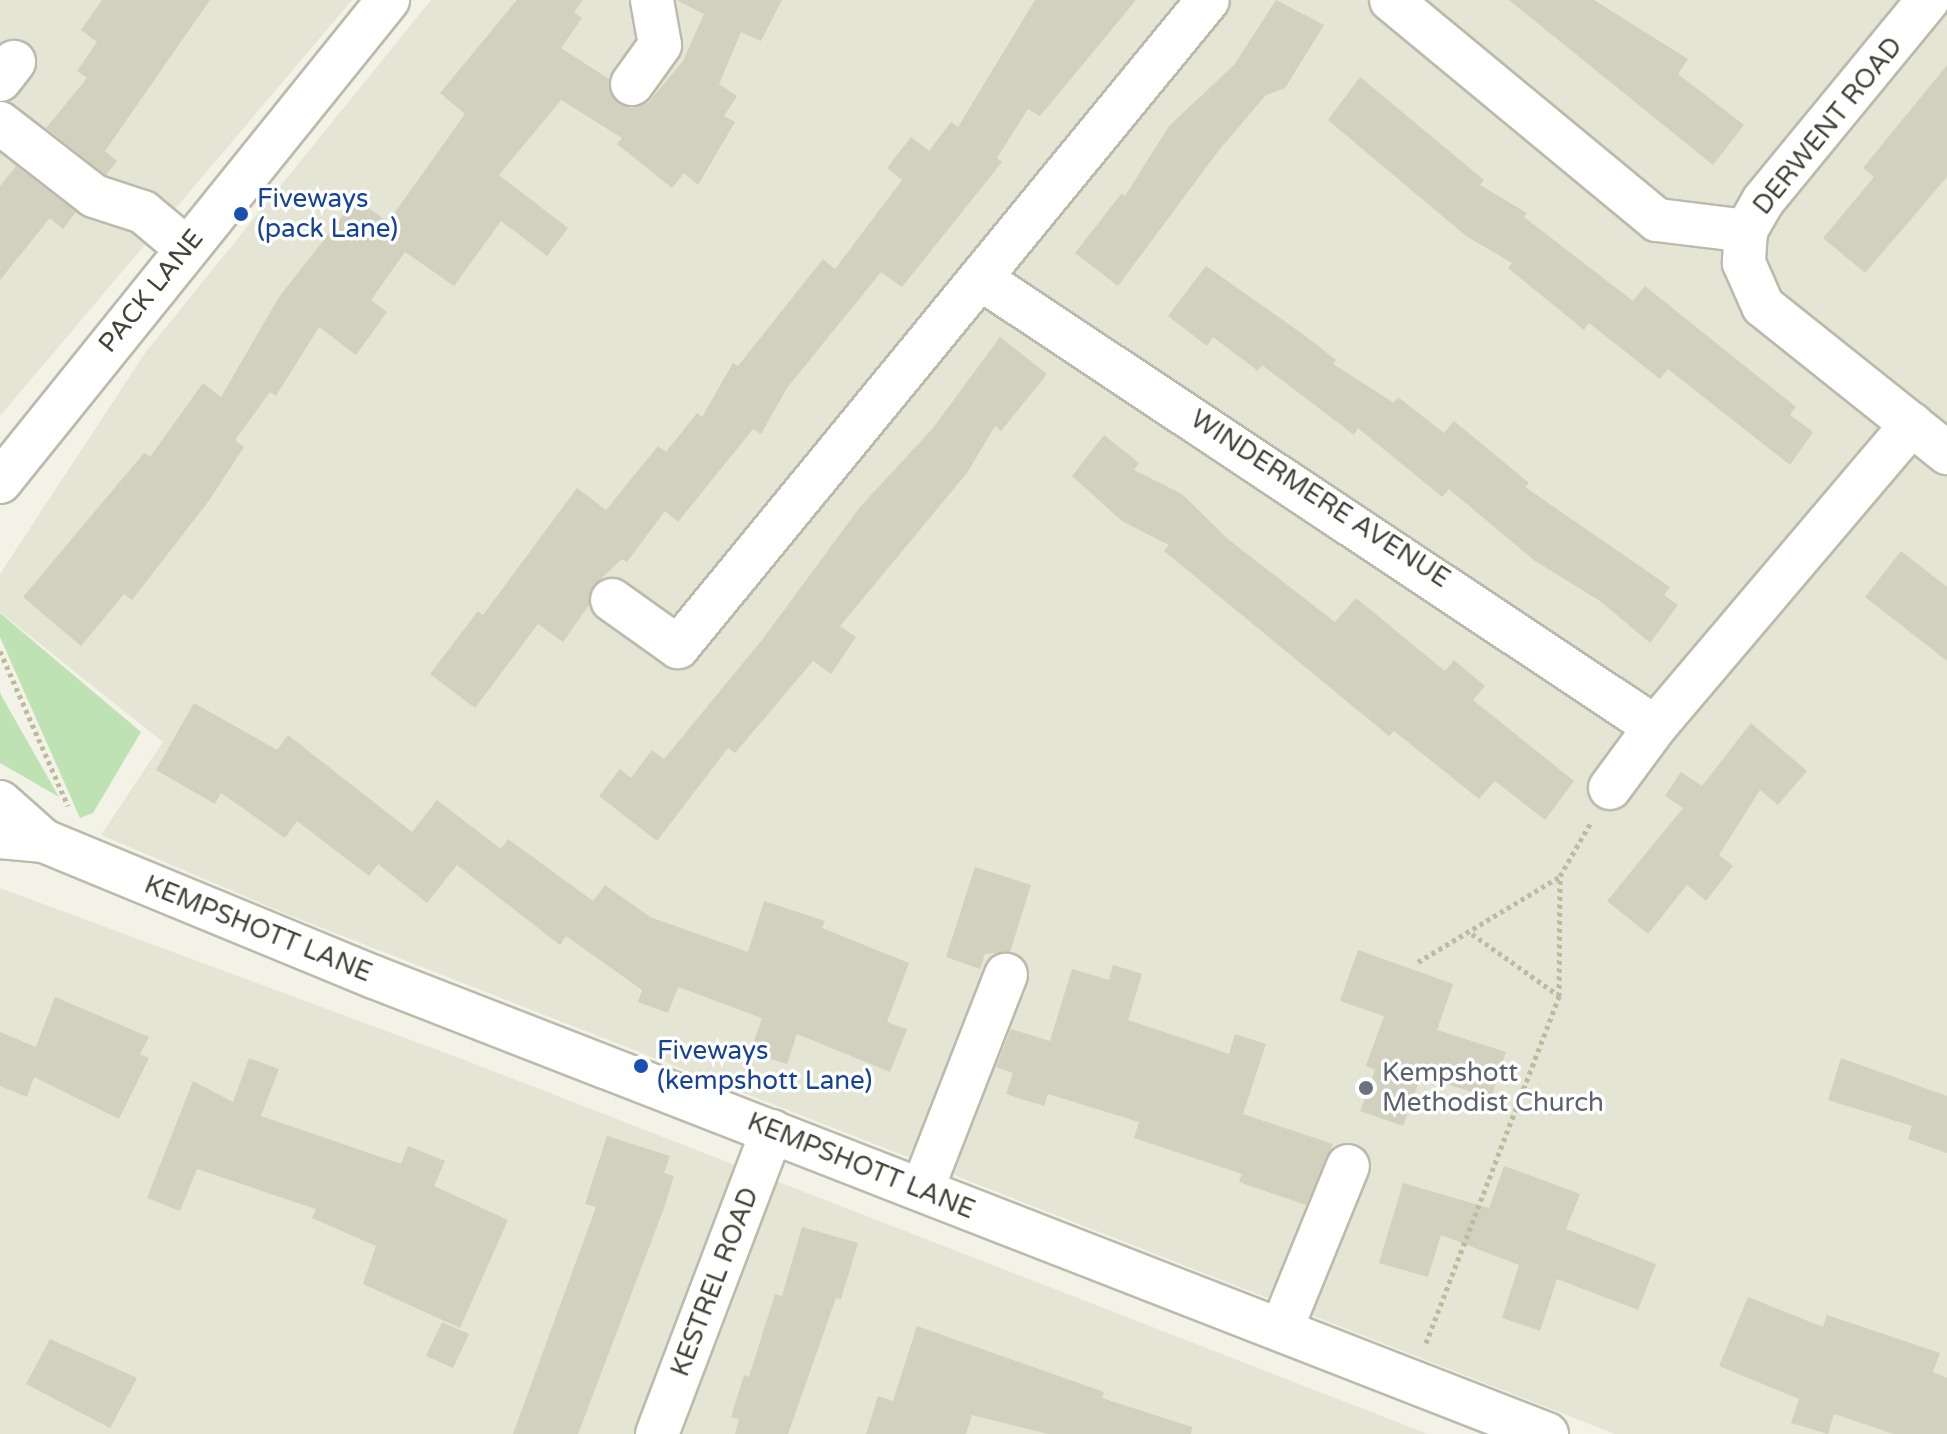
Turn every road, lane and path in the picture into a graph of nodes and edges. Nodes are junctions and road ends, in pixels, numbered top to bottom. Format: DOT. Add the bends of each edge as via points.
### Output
graph roads {
  1 [pos="388,0"];
  2 [pos="652,0"];
  3 [pos="1208,0"];
  4 [pos="1391,0"];
  5 [pos="1928,0"];
  6 [pos="632,84"];
  7 [pos="0,123"];
  8 [pos="1746,231"];
  9 [pos="186,248"];
  10 [pos="981,279"];
  11 [pos="1912,424"];
  12 [pos="1947,453"];
  13 [pos="1,476"];
  14 [pos="612,600"];
  15 [pos="0,651"];
  16 [pos="1655,727"];
  17 [pos="1610,788"];
  18 [pos="0,802"];
  19 [pos="70,810"];
  20 [pos="0,837"];
  21 [pos="44,841"];
  22 [pos="1560,876"];
  23 [pos="1472,934"];
  24 [pos="1418,962"];
  25 [pos="1006,975"];
  26 [pos="1559,996"];
  27 [pos="772,1131"];
  28 [pos="1348,1166"];
  29 [pos="922,1190"];
  30 [pos="1281,1330"];
  31 [pos="1412,1382"];
  32 [pos="657,1434"];
  33 [pos="1547,1434"];
  1 -- 9 [label="street, PACK LANE"];
  2 -- 6 [label="street" via="660,45"];
  3 -- 10 [label="street"];
  4 -- 8 [label="street" via="1657,220"];
  5 -- 8 [label="street, DERWENT ROAD" via="1763,201"];
  7 -- 9 [label="street" via="94,196 143,212"];
  8 -- 11 [label="street, DERWENT ROAD" via="1747,278 1763,306"];
  9 -- 13 [label="street, PACK LANE"];
  10 -- 14 [label="street" via="678,647"];
  10 -- 16 [label="street, WINDERMERE AVENUE" via="1459,591"];
  11 -- 12 [label="street, DERWENT ROAD"];
  11 -- 16 [label="street"];
  15 -- 19 [label="path"];
  16 -- 17 [label="street"];
  17 -- 22 [label="path"];
  18 -- 21 [label="street, KEMPSHOTT LANE"];
  20 -- 21 [label="street, KEMPSHOTT LANE"];
  21 -- 27 [label="street, KEMPSHOTT LANE"];
  22 -- 23 [label="path"];
  22 -- 26 [label="path"];
  23 -- 24 [label="path"];
  23 -- 26 [label="path"];
  25 -- 29 [label="street"];
  26 -- 31 [label="path"];
  27 -- 29 [label="street, KEMPSHOTT LANE"];
  27 -- 32 [label="street, KESTREL ROAD"];
  28 -- 30 [label="street"];
  29 -- 30 [label="street, KEMPSHOTT LANE"];
  30 -- 31 [label="street, KEMPSHOTT LANE"];
  31 -- 33 [label="street, KEMPSHOTT LANE"];
}
